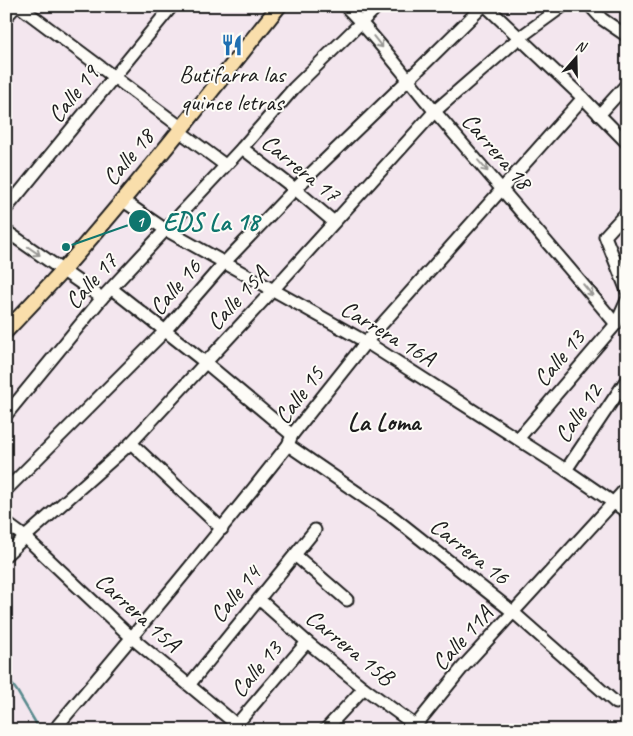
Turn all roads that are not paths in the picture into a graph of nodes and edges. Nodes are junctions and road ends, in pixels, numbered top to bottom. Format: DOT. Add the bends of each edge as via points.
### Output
graph roads {
  1 [pos="17,6"];
  2 [pos="172,6"];
  3 [pos="279,6"];
  4 [pos="345,6"];
  5 [pos="378,6"];
  6 [pos="484,6"];
  7 [pos="563,6"];
  8 [pos="590,6"];
  9 [pos="6,17"];
  10 [pos="361,22"];
  11 [pos="627,36"];
  12 [pos="519,38"];
  13 [pos="114,76"];
  14 [pos="408,80"];
  15 [pos="627,84"];
  16 [pos="583,98"];
  17 [pos="434,111"];
  18 [pos="599,115"];
  19 [pos="181,130"];
  20 [pos="627,143"];
  21 [pos="242,148"];
  22 [pos="225,165"];
  23 [pos="295,189"];
  24 [pos="502,189"];
  25 [pos="122,200"];
  26 [pos="6,209"];
  27 [pos="627,212"];
  28 [pos="334,222"];
  29 [pos="166,230"];
  30 [pos="6,231"];
  31 [pos="224,262"];
  32 [pos="62,270"];
  33 [pos="112,289"];
  34 [pos="274,290"];
  35 [pos="627,291"];
  36 [pos="102,298"];
  37 [pos="627,300"];
  38 [pos="616,324"];
  39 [pos="165,330"];
  40 [pos="6,332"];
  41 [pos="366,342"];
  42 [pos="206,363"];
  43 [pos="627,379"];
  44 [pos="6,415"];
  45 [pos="518,439"];
  46 [pos="290,440"];
  47 [pos="131,443"];
  48 [pos="566,470"];
  49 [pos="627,487"];
  50 [pos="6,490"];
  51 [pos="613,503"];
  52 [pos="627,512"];
  53 [pos="6,523"];
  54 [pos="222,530"];
  55 [pos="315,530"];
  56 [pos="25,537"];
  57 [pos="6,555"];
  58 [pos="295,555"];
  59 [pos="259,599"];
  60 [pos="347,600"];
  61 [pos="514,612"];
  62 [pos="132,638"];
  63 [pos="307,642"];
  64 [pos="188,685"];
  65 [pos="364,688"];
  66 [pos="616,703"];
  67 [pos="58,725"];
  68 [pos="240,727"];
  69 [pos="414,728"];
  70 [pos="326,730"];
  1 -- 9 [label="street"];
  1 -- 13 [label="street, Carrera 17"];
  2 -- 13 [label="street, Calle 19"];
  3 -- 19 [label="main road, Calle 18"];
  4 -- 10 [label="street, Carrera 18"];
  5 -- 10 [label="street, Calle 17"];
  6 -- 12 [label="street"];
  6 -- 14 [label="street, Calle 16"];
  7 -- 12 [label="street, Calle 15A"];
  8 -- 11 [label="street" via="602,19"];
  10 -- 14 [label="street, Carrera 18, one-way"];
  10 -- 21 [label="street, Calle 17" via="294,88"];
  12 -- 16 [label="street"];
  12 -- 17 [label="street, Calle 15A"];
  13 -- 19 [label="street, Carrera 17"];
  13 -- 26 [label="street, Calle 19"];
  14 -- 17 [label="street, Carrera 18"];
  14 -- 23 [label="street, Calle 16"];
  15 -- 18 [label="street"];
  16 -- 18 [label="street"];
  16 -- 24 [label="street, Calle 15"];
  17 -- 24 [label="street, Carrera 18, one-way"];
  17 -- 28 [label="street, Calle 15A"];
  18 -- 20 [label="street"];
  19 -- 22 [label="street, Carrera 17"];
  19 -- 25 [label="main road, Calle 18"];
  21 -- 22 [label="street, Calle 17"];
  21 -- 23 [label="street, Carrera 17"];
  22 -- 29 [label="street, Calle 17"];
  23 -- 28 [label="street, Carrera 17"];
  23 -- 31 [label="street, Calle 16"];
  24 -- 38 [label="street, Carrera 18, one-way"];
  24 -- 41 [label="street, Calle 15"];
  25 -- 29 [label="street, Carrera 16A"];
  25 -- 32 [label="main road, Calle 18"];
  27 -- 35 [label="street" via="605,236"];
  28 -- 34 [label="street, Calle 15A"];
  29 -- 31 [label="street, Carrera 16A"];
  29 -- 33 [label="street, Calle 17"];
  30 -- 32 [label="street, one-way"];
  31 -- 34 [label="street, Carrera 16A"];
  31 -- 39 [label="street, Calle 16"];
  32 -- 36 [label="street"];
  32 -- 40 [label="main road, Calle 18"];
  33 -- 36 [label="street, Calle 17"];
  33 -- 39 [label="street, Carrera 16"];
  34 -- 41 [label="street, Carrera 16A"];
  34 -- 42 [label="street, Calle 15A"];
  36 -- 44 [label="street, Calle 17"];
  37 -- 38 [label="street, Calle 13"];
  38 -- 45 [label="street, Calle 13"];
  39 -- 42 [label="street, Carrera 16"];
  39 -- 50 [label="street, Calle 16"];
  41 -- 45 [label="street, Carrera 16A"];
  41 -- 46 [label="street, Calle 15"];
  42 -- 46 [label="street, Carrera 16"];
  42 -- 47 [label="street, Calle 15A"];
  43 -- 48 [label="street, Calle 12"];
  45 -- 48 [label="street, Carrera 16A"];
  46 -- 54 [label="street, Calle 15"];
  46 -- 61 [label="street, Carrera 16"];
  47 -- 54 [label="street"];
  47 -- 56 [label="street, Calle 15A"];
  48 -- 51 [label="street, Carrera 16A"];
  49 -- 51 [label="street, Calle 11A"];
  51 -- 52 [label="street, Carrera 16A"];
  51 -- 61 [label="street, Calle 11A"];
  53 -- 56 [label="street, Carrera 15A"];
  54 -- 62 [label="street, Calle 15"];
  55 -- 58 [label="street, Calle 14"];
  56 -- 57 [label="street, Calle 15A"];
  56 -- 62 [label="street, Carrera 15A"];
  58 -- 59 [label="street, Calle 14"];
  58 -- 60 [label="street"];
  59 -- 63 [label="street, Carrera 15B"];
  59 -- 64 [label="street, Calle 14"];
  61 -- 66 [label="street, Carrera 16"];
  61 -- 69 [label="street, Calle 11A" via="463,667"];
  62 -- 64 [label="street, Carrera 15A"];
  62 -- 67 [label="street, Calle 15"];
  63 -- 65 [label="street, Carrera 15B"];
  63 -- 68 [label="street, Calle 13"];
  64 -- 68 [label="street, Carrera 15A"];
  65 -- 69 [label="street, Carrera 15B"];
  65 -- 70 [label="street"];
}
